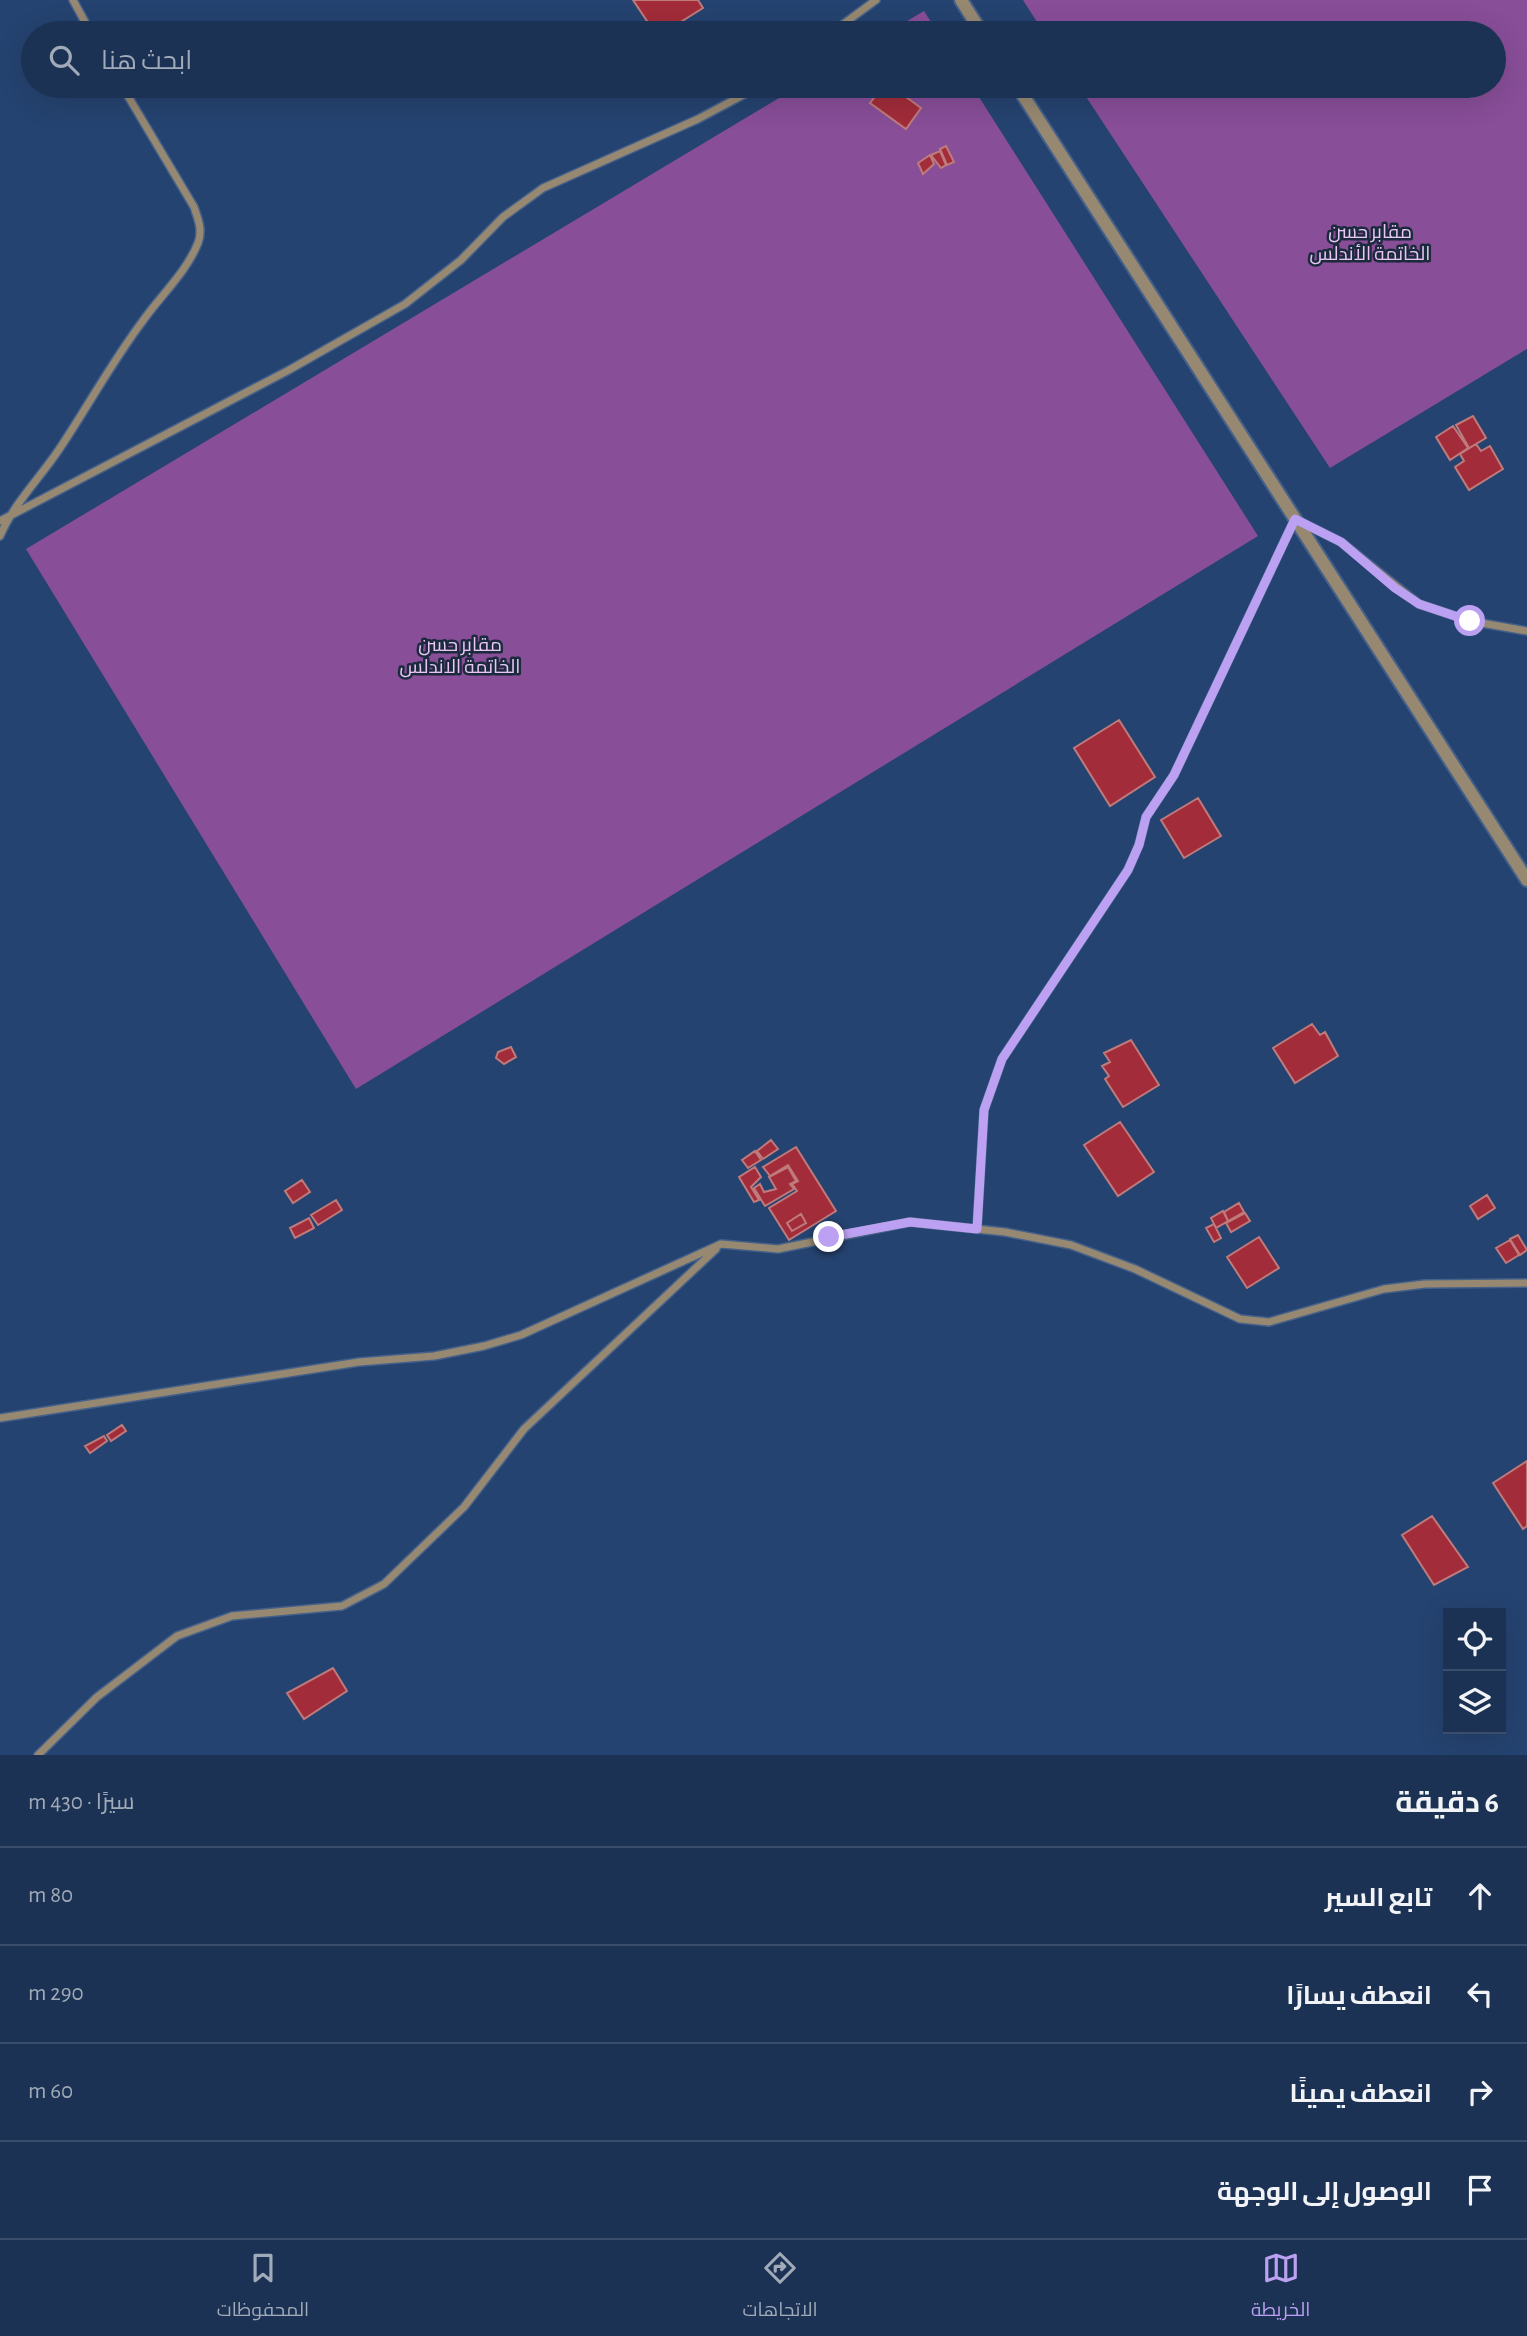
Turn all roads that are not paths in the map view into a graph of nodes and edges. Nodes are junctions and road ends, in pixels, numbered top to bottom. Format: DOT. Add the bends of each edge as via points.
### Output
graph roads {
  1 [pos="73,0"];
  2 [pos="876,0"];
  3 [pos="961,0"];
  4 [pos="84,21"];
  5 [pos="847,21"];
  6 [pos="974,21"];
  7 [pos="129,98"];
  8 [pos="737,98"];
  9 [pos="1025,98"];
  10 [pos="4,519"];
  11 [pos="1295,519"];
  12 [pos="0,536"];
  13 [pos="1527,631"];
  14 [pos="1527,880"];
  15 [pos="977,1229"];
  16 [pos="722,1244"];
  17 [pos="1527,1283"];
  18 [pos="0,1418"];
  19 [pos="38,1755"];
  1 -- 4 [label="street"];
  2 -- 5 [label="street"];
  3 -- 6 [label="street"];
  7 -- 10 [label="street" via="194,207 201,228 198,243 90,397 41,476"];
  8 -- 10 [label="street" via="543,188 503,217 461,260 405,304"];
  9 -- 11 [label="street"];
  10 -- 12 [label="street"];
  11 -- 13 [label="street" via="1341,542 1419,604 1470,621"];
  11 -- 14 [label="street"];
  11 -- 15 [label="street" via="1174,775 1146,817 1128,870 1002,1059 984,1110"];
  15 -- 16 [label="street" via="910,1222 778,1249"];
  15 -- 17 [label="street" via="1071,1245 1135,1269 1212,1308 1269,1322 1384,1289"];
  16 -- 18 [label="street" via="521,1335 484,1346"];
  16 -- 19 [label="street" via="524,1429 464,1507 384,1584 342,1606 232,1616 177,1636 97,1697"];
}
